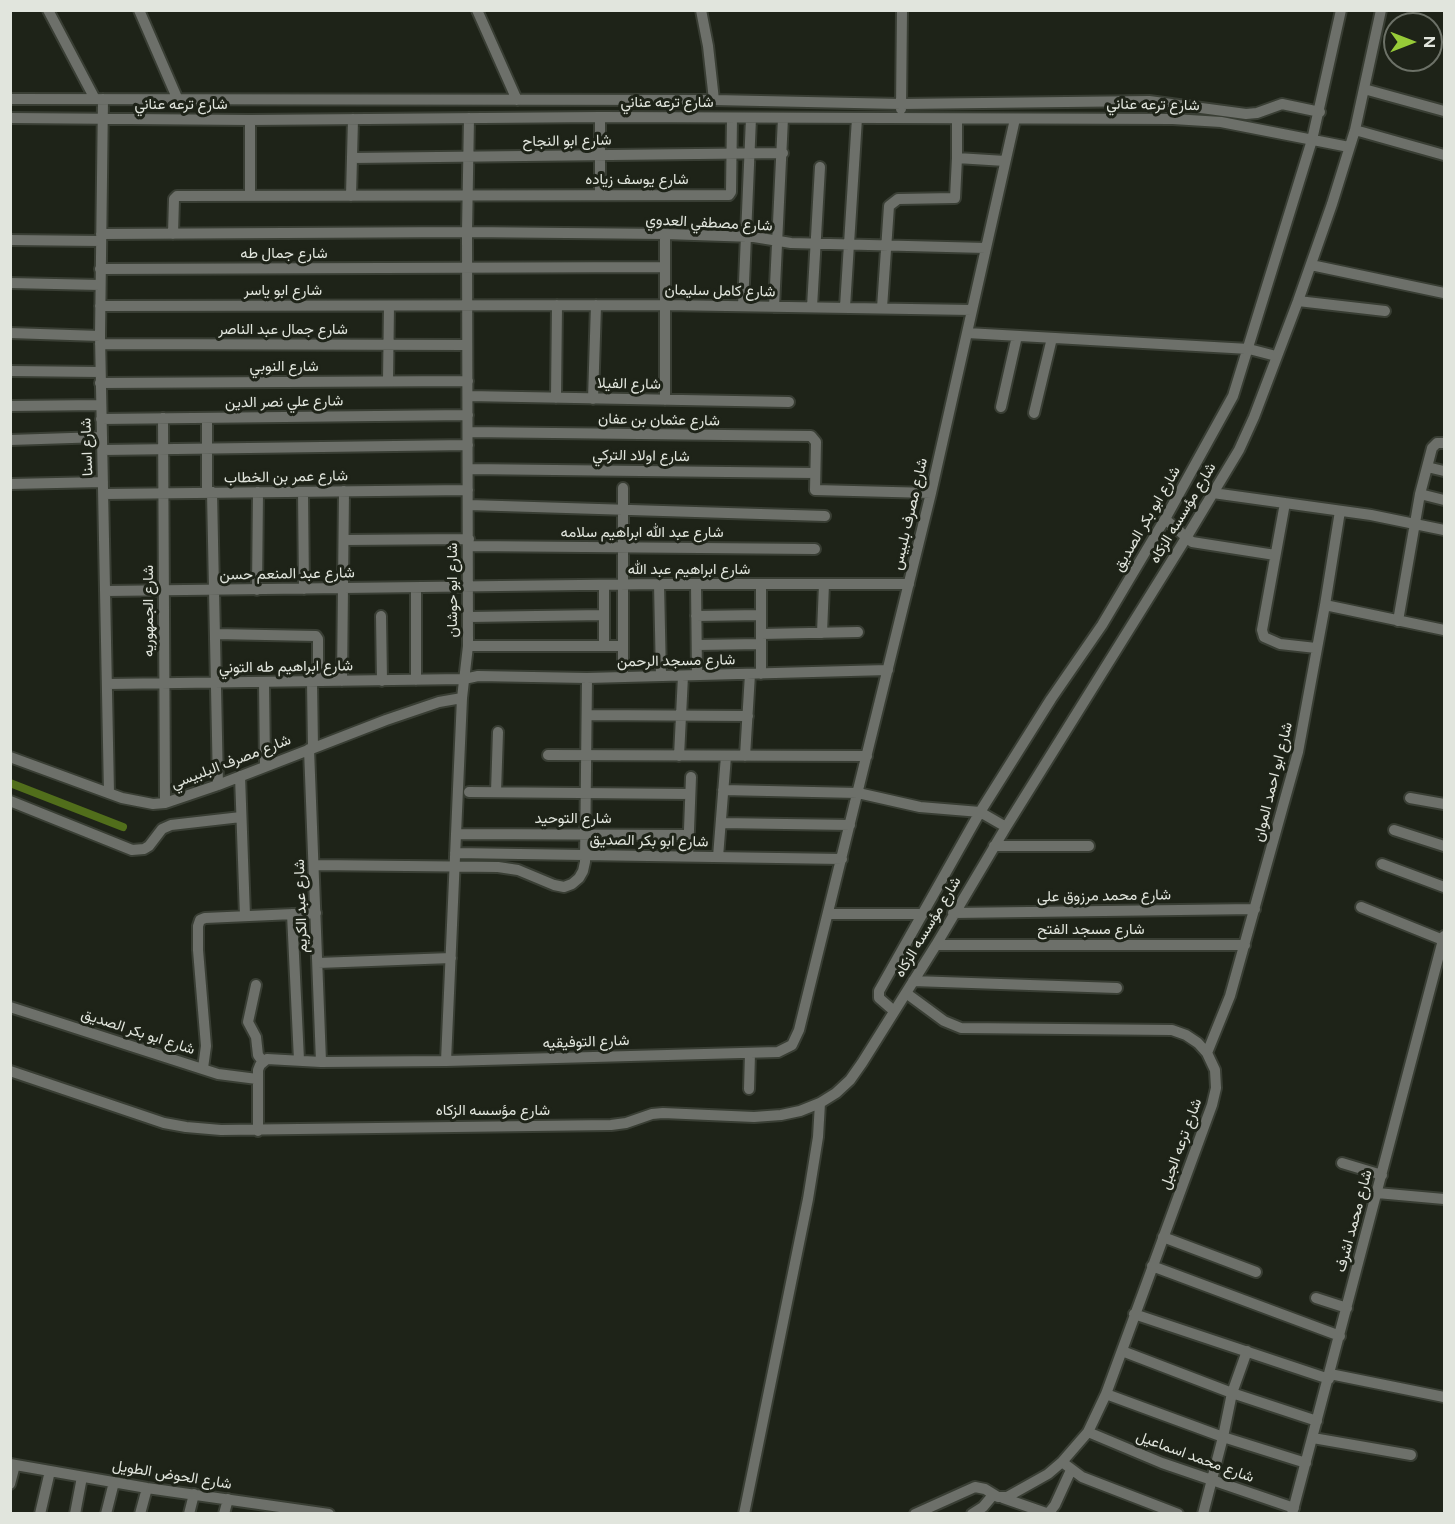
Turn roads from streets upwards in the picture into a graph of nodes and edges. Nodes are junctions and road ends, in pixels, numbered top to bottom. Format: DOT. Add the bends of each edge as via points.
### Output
graph roads {
  1 [pos="48,10"];
  2 [pos="139,10"];
  3 [pos="477,10"];
  4 [pos="701,10"];
  5 [pos="902,10"];
  6 [pos="1341,10"];
  7 [pos="1381,10"];
  8 [pos="1364,89"];
  9 [pos="10,99"];
  10 [pos="99,99"];
  11 [pos="178,100"];
  12 [pos="517,100"];
  13 [pos="714,100"];
  14 [pos="901,104"];
  15 [pos="1444,111"];
  16 [pos="1320,112"];
  17 [pos="600,117"];
  18 [pos="901,117"];
  19 [pos="10,118"];
  20 [pos="469,118"];
  21 [pos="732,118"];
  22 [pos="751,118"];
  23 [pos="783,118"];
  24 [pos="857,118"];
  25 [pos="102,119"];
  26 [pos="957,119"];
  27 [pos="1015,119"];
  28 [pos="250,120"];
  29 [pos="353,120"];
  30 [pos="1355,130"];
  31 [pos="1317,141"];
  32 [pos="1345,147"];
  33 [pos="731,153"];
  34 [pos="750,153"];
  35 [pos="783,153"];
  36 [pos="600,155"];
  37 [pos="1444,155"];
  38 [pos="468,157"];
  39 [pos="352,158"];
  40 [pos="957,158"];
  41 [pos="1005,161"];
  42 [pos="820,167"];
  43 [pos="467,195"];
  44 [pos="600,195"];
  45 [pos="250,196"];
  46 [pos="351,196"];
  47 [pos="467,232"];
  48 [pos="173,234"];
  49 [pos="665,234"];
  50 [pos="746,236"];
  51 [pos="101,237"];
  52 [pos="10,240"];
  53 [pos="777,241"];
  54 [pos="816,244"];
  55 [pos="848,244"];
  56 [pos="885,245"];
  57 [pos="986,248"];
  58 [pos="1311,265"];
  59 [pos="665,267"];
  60 [pos="467,268"];
  61 [pos="100,269"];
  62 [pos="10,283"];
  63 [pos="100,285"];
  64 [pos="1444,293"];
  65 [pos="1298,301"];
  66 [pos="557,305"];
  67 [pos="596,305"];
  68 [pos="665,305"];
  69 [pos="100,306"];
  70 [pos="388,306"];
  71 [pos="467,306"];
  72 [pos="743,306"];
  73 [pos="774,307"];
  74 [pos="812,307"];
  75 [pos="845,307"];
  76 [pos="882,308"];
  77 [pos="972,310"];
  78 [pos="1385,311"];
  79 [pos="10,333"];
  80 [pos="967,333"];
  81 [pos="1017,336"];
  82 [pos="1052,338"];
  83 [pos="100,340"];
  84 [pos="388,345"];
  85 [pos="467,345"];
  86 [pos="1249,349"];
  87 [pos="1276,356"];
  88 [pos="10,371"];
  89 [pos="100,378"];
  90 [pos="388,381"];
  91 [pos="468,381"];
  92 [pos="468,396"];
  93 [pos="556,398"];
  94 [pos="593,399"];
  95 [pos="665,400"];
  96 [pos="789,402"];
  97 [pos="101,405"];
  98 [pos="10,406"];
  99 [pos="1001,407"];
  100 [pos="1034,413"];
  101 [pos="468,415"];
  102 [pos="164,418"];
  103 [pos="207,418"];
  104 [pos="101,419"];
  105 [pos="468,432"];
  106 [pos="102,437"];
  107 [pos="10,440"];
  108 [pos="1444,443"];
  109 [pos="468,445"];
  110 [pos="207,448"];
  111 [pos="164,449"];
  112 [pos="102,450"];
  113 [pos="1427,467"];
  114 [pos="468,469"];
  115 [pos="1444,471"];
  116 [pos="814,473"];
  117 [pos="104,482"];
  118 [pos="10,484"];
  119 [pos="623,488"];
  120 [pos="468,490"];
  121 [pos="344,491"];
  122 [pos="210,492"];
  123 [pos="258,492"];
  124 [pos="303,492"];
  125 [pos="164,493"];
  126 [pos="931,493"];
  127 [pos="1213,493"];
  128 [pos="104,494"];
  129 [pos="1420,494"];
  130 [pos="1444,500"];
  131 [pos="1285,503"];
  132 [pos="468,505"];
  133 [pos="623,510"];
  134 [pos="1340,511"];
  135 [pos="825,516"];
  136 [pos="1165,519"];
  137 [pos="1414,523"];
  138 [pos="1444,530"];
  139 [pos="1186,538"];
  140 [pos="344,540"];
  141 [pos="468,543"];
  142 [pos="623,547"];
  143 [pos="816,549"];
  144 [pos="1275,555"];
  145 [pos="659,584"];
  146 [pos="696,584"];
  147 [pos="824,584"];
  148 [pos="909,584"];
  149 [pos="604,585"];
  150 [pos="623,585"];
  151 [pos="761,585"];
  152 [pos="469,587"];
  153 [pos="416,588"];
  154 [pos="304,589"];
  155 [pos="344,589"];
  156 [pos="214,590"];
  157 [pos="257,590"];
  158 [pos="106,591"];
  159 [pos="164,591"];
  160 [pos="1325,605"];
  161 [pos="604,615"];
  162 [pos="761,615"];
  163 [pos="381,616"];
  164 [pos="696,616"];
  165 [pos="468,617"];
  166 [pos="1398,621"];
  167 [pos="1444,630"];
  168 [pos="858,632"];
  169 [pos="822,633"];
  170 [pos="215,634"];
  171 [pos="761,639"];
  172 [pos="697,645"];
  173 [pos="468,646"];
  174 [pos="604,646"];
  175 [pos="623,646"];
  176 [pos="1316,648"];
  177 [pos="888,670"];
  178 [pos="756,674"];
  179 [pos="697,675"];
  180 [pos="661,676"];
  181 [pos="683,676"];
  182 [pos="622,677"];
  183 [pos="587,678"];
  184 [pos="416,680"];
  185 [pos="464,680"];
  186 [pos="315,681"];
  187 [pos="342,681"];
  188 [pos="382,681"];
  189 [pos="216,682"];
  190 [pos="264,682"];
  191 [pos="165,683"];
  192 [pos="107,684"];
  193 [pos="462,698"];
  194 [pos="587,715"];
  195 [pos="681,716"];
  196 [pos="748,716"];
  197 [pos="498,732"];
  198 [pos="311,748"];
  199 [pos="548,755"];
  200 [pos="586,755"];
  201 [pos="679,756"];
  202 [pos="726,756"];
  203 [pos="745,756"];
  204 [pos="867,756"];
  205 [pos="10,757"];
  206 [pos="265,766"];
  207 [pos="240,776"];
  208 [pos="691,777"];
  209 [pos="218,785"];
  210 [pos="723,790"];
  211 [pos="469,792"];
  212 [pos="496,792"];
  213 [pos="109,793"];
  214 [pos="586,793"];
  215 [pos="690,794"];
  216 [pos="858,794"];
  217 [pos="1410,798"];
  218 [pos="10,801"];
  219 [pos="165,803"];
  220 [pos="1444,804"];
  221 [pos="980,812"];
  222 [pos="241,817"];
  223 [pos="721,823"];
  224 [pos="850,825"];
  225 [pos="1006,827"];
  226 [pos="1394,830"];
  227 [pos="456,834"];
  228 [pos="585,834"];
  229 [pos="689,835"];
  230 [pos="994,846"];
  231 [pos="1089,846"];
  232 [pos="1444,846"];
  233 [pos="455,853"];
  234 [pos="585,855"];
  235 [pos="688,856"];
  236 [pos="718,857"];
  237 [pos="842,859"];
  238 [pos="1382,864"];
  239 [pos="315,865"];
  240 [pos="455,865"];
  241 [pos="1444,887"];
  242 [pos="1361,907"];
  243 [pos="1255,909"];
  244 [pos="316,913"];
  245 [pos="953,913"];
  246 [pos="292,914"];
  247 [pos="828,914"];
  248 [pos="923,914"];
  249 [pos="245,916"];
  250 [pos="1443,944"];
  251 [pos="936,945"];
  252 [pos="1245,945"];
  253 [pos="451,958"];
  254 [pos="318,963"];
  255 [pos="912,981"];
  256 [pos="256,985"];
  257 [pos="1117,988"];
  258 [pos="906,993"];
  259 [pos="10,1006"];
  260 [pos="896,1008"];
  261 [pos="750,1053"];
  262 [pos="1207,1053"];
  263 [pos="298,1060"];
  264 [pos="446,1061"];
  265 [pos="263,1062"];
  266 [pos="321,1062"];
  267 [pos="203,1068"];
  268 [pos="10,1071"];
  269 [pos="258,1079"];
  270 [pos="749,1089"];
  271 [pos="820,1103"];
  272 [pos="258,1131"];
  273 [pos="1342,1163"];
  274 [pos="1382,1175"];
  275 [pos="1377,1193"];
  276 [pos="1444,1199"];
  277 [pos="1163,1237"];
  278 [pos="1152,1266"];
  279 [pos="1256,1272"];
  280 [pos="1316,1298"];
  281 [pos="1347,1308"];
  282 [pos="1134,1314"];
  283 [pos="1340,1336"];
  284 [pos="1122,1351"];
  285 [pos="1246,1351"];
  286 [pos="1329,1376"];
  287 [pos="1106,1394"];
  288 [pos="1232,1394"];
  289 [pos="1444,1397"];
  290 [pos="1317,1421"];
  291 [pos="1088,1432"];
  292 [pos="1223,1437"];
  293 [pos="1312,1438"];
  294 [pos="1412,1455"];
  295 [pos="1062,1462"];
  296 [pos="1306,1463"];
  297 [pos="13,1464"];
  298 [pos="1071,1470"];
  299 [pos="50,1471"];
  300 [pos="82,1477"];
  301 [pos="1212,1480"];
  302 [pos="114,1482"];
  303 [pos="10,1484"];
  304 [pos="147,1488"];
  305 [pos="194,1494"];
  306 [pos="998,1496"];
  307 [pos="228,1499"];
  308 [pos="1293,1510"];
  309 [pos="294,1511"];
  310 [pos="1048,1513"];
  311 [pos="40,1514"];
  312 [pos="75,1514"];
  313 [pos="105,1514"];
  314 [pos="140,1514"];
  315 [pos="189,1514"];
  316 [pos="224,1514"];
  317 [pos="329,1514"];
  318 [pos="744,1514"];
  319 [pos="915,1514"];
  320 [pos="972,1514"];
  321 [pos="1178,1514"];
  322 [pos="1203,1514"];
  1 -- 10 [label="street"];
  2 -- 11 [label="street"];
  3 -- 12 [label="street"];
  4 -- 13 [label="street"];
  5 -- 14 [label="street"];
  6 -- 16 [label="street, شارع ابو بكر الصديق"];
  7 -- 8 [label="street, شارع مؤسسه الزكاه"];
  8 -- 15 [label="street"];
  8 -- 30 [label="street, شارع مؤسسه الزكاه"];
  9 -- 10 [label="street, شارع ترعه عناني"];
  10 -- 11 [label="street, شارع ترعه عناني"];
  10 -- 25 [label="street, شارع اسنا"];
  11 -- 12 [label="street, شارع ترعه عناني"];
  12 -- 13 [label="street, شارع ترعه عناني"];
  13 -- 14 [label="street, شارع ترعه عناني"];
  14 -- 16 [label="street, شارع ترعه عناني" via="1149,101 1252,114 1282,104"];
  14 -- 18 [label="street"];
  16 -- 31 [label="street, شارع ابو بكر الصديق"];
  17 -- 20 [label="street, شارع ترعه عناني"];
  17 -- 21 [label="street, شارع ترعه عناني"];
  17 -- 36 [label="street"];
  18 -- 24 [label="street, شارع ترعه عناني"];
  18 -- 26 [label="street, شارع ترعه عناني"];
  19 -- 25 [label="street, شارع ترعه عناني"];
  20 -- 29 [label="street, شارع ترعه عناني"];
  20 -- 38 [label="street, شارع ابو حوشان"];
  21 -- 22 [label="street, شارع ترعه عناني"];
  21 -- 33 [label="street, شارع يوسف زياده"];
  22 -- 23 [label="street, شارع ترعه عناني"];
  22 -- 34 [label="street"];
  23 -- 24 [label="street, شارع ترعه عناني"];
  23 -- 35 [label="street"];
  24 -- 55 [label="street"];
  25 -- 28 [label="street, شارع ترعه عناني"];
  25 -- 51 [label="street, شارع اسنا"];
  26 -- 27 [label="street, شارع ترعه عناني"];
  26 -- 40 [label="street"];
  27 -- 31 [label="street, شارع ترعه عناني" via="1197,120"];
  27 -- 41 [label="street, شارع مصرف بلبيس"];
  28 -- 29 [label="street, شارع ترعه عناني"];
  28 -- 45 [label="street"];
  29 -- 39 [label="street"];
  30 -- 32 [label="street, شارع مؤسسه الزكاه"];
  30 -- 37 [label="street"];
  31 -- 32 [label="street, شارع ترعه عناني"];
  31 -- 86 [label="street, شارع ابو بكر الصديق"];
  32 -- 58 [label="street, شارع مؤسسه الزكاه"];
  33 -- 34 [label="street, شارع ابو النجاح"];
  33 -- 36 [label="street, شارع ابو النجاح"];
  33 -- 44 [label="street, شارع يوسف زياده" via="729,195"];
  34 -- 35 [label="street, شارع ابو النجاح"];
  34 -- 50 [label="street"];
  35 -- 53 [label="street"];
  36 -- 38 [label="street, شارع ابو النجاح"];
  36 -- 44 [label="street"];
  38 -- 39 [label="street, شارع ابو النجاح"];
  38 -- 43 [label="street, شارع ابو حوشان"];
  39 -- 46 [label="street"];
  40 -- 41 [label="street"];
  40 -- 56 [label="street" via="955,198 894,201 887,209"];
  41 -- 57 [label="street, شارع مصرف بلبيس"];
  42 -- 54 [label="street"];
  43 -- 44 [label="street, شارع يوسف زياده"];
  43 -- 46 [label="street, شارع يوسف زياده"];
  43 -- 47 [label="street, شارع ابو حوشان"];
  45 -- 46 [label="street, شارع يوسف زياده"];
  45 -- 48 [label="street, شارع يوسف زياده" via="177,196"];
  47 -- 48 [label="street, شارع مصطفي العدوي"];
  47 -- 49 [label="street, شارع مصطفي العدوي"];
  47 -- 60 [label="street, شارع ابو حوشان"];
  48 -- 51 [label="street, شارع مصطفي العدوي"];
  49 -- 50 [label="street, شارع مصطفي العدوي"];
  49 -- 59 [label="street"];
  50 -- 53 [label="street, شارع مصطفي العدوي"];
  50 -- 72 [label="street"];
  51 -- 52 [label="street"];
  51 -- 61 [label="street, شارع اسنا"];
  53 -- 54 [label="street, شارع مصطفي العدوي"];
  53 -- 73 [label="street"];
  54 -- 55 [label="street, شارع مصطفي العدوي"];
  54 -- 74 [label="street"];
  55 -- 56 [label="street, شارع مصطفي العدوي"];
  55 -- 75 [label="street"];
  56 -- 57 [label="street, شارع مصطفي العدوي"];
  56 -- 76 [label="street"];
  57 -- 77 [label="street, شارع مصرف بلبيس"];
  58 -- 64 [label="street"];
  58 -- 65 [label="street, شارع مؤسسه الزكاه"];
  59 -- 60 [label="street, شارع جمال طه"];
  59 -- 68 [label="street"];
  60 -- 61 [label="street, شارع جمال طه"];
  60 -- 71 [label="street, شارع ابو حوشان"];
  61 -- 63 [label="street, شارع اسنا"];
  62 -- 63 [label="street"];
  63 -- 69 [label="street, شارع اسنا"];
  65 -- 78 [label="street"];
  65 -- 87 [label="street, شارع مؤسسه الزكاه"];
  66 -- 67 [label="street, شارع كامل سليمان"];
  66 -- 71 [label="street, شارع كامل سليمان"];
  66 -- 93 [label="street"];
  67 -- 68 [label="street, شارع كامل سليمان"];
  67 -- 94 [label="street"];
  68 -- 72 [label="street, شارع كامل سليمان"];
  68 -- 95 [label="street"];
  69 -- 70 [label="street, شارع ابو ياسر"];
  69 -- 83 [label="street, شارع اسنا"];
  70 -- 71 [label="street, شارع ابو ياسر"];
  70 -- 84 [label="street"];
  71 -- 85 [label="street, شارع ابو حوشان"];
  72 -- 73 [label="street, شارع كامل سليمان"];
  73 -- 74 [label="street, شارع كامل سليمان"];
  74 -- 75 [label="street, شارع كامل سليمان"];
  75 -- 76 [label="street, شارع كامل سليمان"];
  76 -- 77 [label="street, شارع كامل سليمان"];
  77 -- 80 [label="street, شارع مصرف بلبيس"];
  79 -- 83 [label="street, شارع جمال عبد الناصر"];
  80 -- 81 [label="street"];
  80 -- 126 [label="street, شارع مصرف بلبيس"];
  81 -- 82 [label="street"];
  81 -- 99 [label="street"];
  82 -- 86 [label="street"];
  82 -- 100 [label="street"];
  83 -- 84 [label="street, شارع جمال عبد الناصر"];
  83 -- 89 [label="street, شارع اسنا"];
  84 -- 85 [label="street, شارع جمال عبد الناصر"];
  84 -- 90 [label="street"];
  85 -- 91 [label="street, شارع ابو حوشان"];
  86 -- 87 [label="street"];
  86 -- 136 [label="street, شارع ابو بكر الصديق" via="1233,396"];
  87 -- 127 [label="street, شارع مؤسسه الزكاه" via="1244,439"];
  88 -- 89 [label="street, شارع النوبي"];
  89 -- 90 [label="street, شارع النوبي"];
  89 -- 97 [label="street, شارع اسنا"];
  90 -- 91 [label="street, شارع النوبي"];
  91 -- 92 [label="street, شارع ابو حوشان"];
  92 -- 93 [label="street, شارع الفيلا"];
  92 -- 101 [label="street, شارع ابو حوشان"];
  93 -- 94 [label="street, شارع الفيلا"];
  94 -- 95 [label="street, شارع الفيلا"];
  95 -- 96 [label="street, شارع الفيلا"];
  97 -- 98 [label="street"];
  97 -- 104 [label="street, شارع اسنا"];
  101 -- 103 [label="street, شارع علي نصر الدين"];
  101 -- 105 [label="street, شارع ابو حوشان"];
  102 -- 103 [label="street, شارع علي نصر الدين"];
  102 -- 104 [label="street, شارع علي نصر الدين"];
  102 -- 111 [label="street, شارع الجمهوريه"];
  103 -- 110 [label="street"];
  104 -- 106 [label="street, شارع اسنا"];
  105 -- 109 [label="street, شارع ابو حوشان"];
  105 -- 116 [label="street, شارع عثمان بن عفان" via="811,436 816,442"];
  106 -- 107 [label="street"];
  106 -- 112 [label="street, شارع اسنا"];
  108 -- 113 [label="street" via="1434,445"];
  109 -- 110 [label="street"];
  109 -- 114 [label="street, شارع ابو حوشان"];
  110 -- 111 [label="street"];
  110 -- 122 [label="street"];
  111 -- 112 [label="street"];
  111 -- 125 [label="street, شارع الجمهوريه"];
  112 -- 117 [label="street, شارع اسنا"];
  113 -- 115 [label="street"];
  113 -- 129 [label="street"];
  114 -- 116 [label="street, شارع اولاد التركي"];
  114 -- 120 [label="street, شارع ابو حوشان"];
  116 -- 126 [label="street" via="815,490"];
  117 -- 118 [label="street"];
  117 -- 128 [label="street, شارع اسنا"];
  119 -- 133 [label="street"];
  120 -- 121 [label="street, شارع عمر بن الخطاب"];
  120 -- 132 [label="street, شارع ابو حوشان"];
  121 -- 124 [label="street, شارع عمر بن الخطاب"];
  121 -- 140 [label="street"];
  122 -- 123 [label="street, شارع عمر بن الخطاب"];
  122 -- 125 [label="street, شارع عمر بن الخطاب"];
  122 -- 156 [label="street"];
  123 -- 124 [label="street, شارع عمر بن الخطاب"];
  123 -- 157 [label="street"];
  124 -- 154 [label="street"];
  125 -- 128 [label="street, شارع عمر بن الخطاب"];
  125 -- 159 [label="street, شارع الجمهوريه"];
  126 -- 148 [label="street, شارع مصرف بلبيس"];
  127 -- 131 [label="street"];
  127 -- 139 [label="street, شارع مؤسسه الزكاه"];
  128 -- 158 [label="street, شارع اسنا"];
  129 -- 130 [label="street"];
  129 -- 137 [label="street"];
  131 -- 134 [label="street"];
  131 -- 144 [label="street"];
  132 -- 133 [label="street"];
  132 -- 141 [label="street, شارع ابو حوشان"];
  133 -- 135 [label="street"];
  133 -- 142 [label="street"];
  134 -- 137 [label="street"];
  134 -- 160 [label="street, شارع ابو احمد الموان"];
  136 -- 139 [label="street"];
  136 -- 221 [label="street, شارع ابو بكر الصديق" via="1102,626"];
  137 -- 138 [label="street"];
  137 -- 166 [label="street"];
  139 -- 144 [label="street" via="1200,544"];
  139 -- 225 [label="street, شارع مؤسسه الزكاه"];
  140 -- 141 [label="street, شارع عبد الله ابراهيم سلامه"];
  140 -- 155 [label="street"];
  141 -- 142 [label="street, شارع عبد الله ابراهيم سلامه"];
  141 -- 152 [label="street, شارع ابو حوشان"];
  142 -- 143 [label="street, شارع عبد الله ابراهيم سلامه"];
  142 -- 150 [label="street"];
  144 -- 176 [label="street" via="1263,634 1280,644"];
  145 -- 146 [label="street, شارع ابراهيم عبد الله"];
  145 -- 150 [label="street, شارع ابراهيم عبد الله"];
  145 -- 180 [label="street"];
  146 -- 151 [label="street, شارع ابراهيم عبد الله"];
  146 -- 164 [label="street"];
  147 -- 148 [label="street, شارع ابراهيم عبد الله"];
  147 -- 151 [label="street, شارع ابراهيم عبد الله"];
  147 -- 169 [label="street"];
  148 -- 177 [label="street, شارع مصرف بلبيس"];
  149 -- 150 [label="street, شارع ابراهيم عبد الله"];
  149 -- 152 [label="street, شارع ابراهيم عبد الله"];
  149 -- 161 [label="street"];
  150 -- 175 [label="street"];
  151 -- 162 [label="street"];
  152 -- 153 [label="street, شارع عبد المنعم حسن"];
  152 -- 165 [label="street, شارع ابو حوشان"];
  153 -- 155 [label="street, شارع عبد المنعم حسن"];
  153 -- 184 [label="street"];
  154 -- 155 [label="street, شارع عبد المنعم حسن"];
  154 -- 157 [label="street, شارع عبد المنعم حسن"];
  155 -- 187 [label="street"];
  156 -- 157 [label="street, شارع عبد المنعم حسن"];
  156 -- 159 [label="street, شارع عبد المنعم حسن"];
  156 -- 170 [label="street"];
  158 -- 159 [label="street, شارع عبد المنعم حسن"];
  158 -- 192 [label="street, شارع اسنا"];
  159 -- 191 [label="street, شارع الجمهوريه"];
  160 -- 166 [label="street"];
  160 -- 176 [label="street, شارع ابو احمد الموان"];
  161 -- 165 [label="street"];
  161 -- 174 [label="street"];
  162 -- 164 [label="street"];
  162 -- 171 [label="street"];
  163 -- 188 [label="street"];
  164 -- 172 [label="street"];
  165 -- 173 [label="street, شارع ابو حوشان"];
  166 -- 167 [label="street"];
  168 -- 169 [label="street"];
  169 -- 171 [label="street"];
  170 -- 186 [label="street, شارع عبد الكريم" via="316,636"];
  170 -- 189 [label="street"];
  171 -- 172 [label="street"];
  171 -- 178 [label="street"];
  172 -- 179 [label="street"];
  173 -- 174 [label="street"];
  173 -- 185 [label="street, شارع ابو حوشان"];
  174 -- 175 [label="street"];
  175 -- 182 [label="street"];
  176 -- 243 [label="street, شارع ابو احمد الموان" via="1298,752"];
  177 -- 178 [label="street, شارع مسجد الرحمن"];
  177 -- 204 [label="street, شارع مصرف بلبيس"];
  178 -- 179 [label="street, شارع مسجد الرحمن"];
  178 -- 196 [label="street"];
  179 -- 181 [label="street, شارع مسجد الرحمن"];
  180 -- 181 [label="street, شارع مسجد الرحمن"];
  180 -- 182 [label="street, شارع مسجد الرحمن"];
  181 -- 195 [label="street"];
  182 -- 183 [label="street, شارع مسجد الرحمن"];
  183 -- 185 [label="street, شارع مسجد الرحمن" via="478,676"];
  183 -- 194 [label="street"];
  184 -- 185 [label="street, شارع ابراهيم طه التوني"];
  184 -- 188 [label="street, شارع ابراهيم طه التوني"];
  185 -- 193 [label="street, شارع ابو حوشان"];
  186 -- 187 [label="street, شارع ابراهيم طه التوني"];
  186 -- 190 [label="street, شارع ابراهيم طه التوني"];
  186 -- 198 [label="street, شارع عبد الكريم"];
  187 -- 188 [label="street, شارع ابراهيم طه التوني"];
  189 -- 190 [label="street, شارع ابراهيم طه التوني"];
  189 -- 191 [label="street, شارع ابراهيم طه التوني"];
  189 -- 209 [label="street"];
  190 -- 206 [label="street"];
  191 -- 192 [label="street, شارع ابراهيم طه التوني"];
  191 -- 219 [label="street, شارع الجمهوريه"];
  192 -- 213 [label="street, شارع اسنا"];
  193 -- 198 [label="street, شارع مصرف البلبيسي" via="417,709"];
  193 -- 227 [label="street, شارع ابو حوشان"];
  194 -- 195 [label="street"];
  194 -- 200 [label="street"];
  195 -- 196 [label="street"];
  195 -- 201 [label="street"];
  196 -- 203 [label="street"];
  197 -- 212 [label="street"];
  198 -- 206 [label="street, شارع مصرف البلبيسي"];
  198 -- 239 [label="street, شارع عبد الكريم"];
  199 -- 200 [label="street"];
  200 -- 201 [label="street"];
  200 -- 214 [label="street"];
  201 -- 202 [label="street"];
  202 -- 203 [label="street"];
  202 -- 210 [label="street"];
  203 -- 204 [label="street"];
  204 -- 216 [label="street, شارع مصرف بلبيس"];
  205 -- 213 [label="street, شارع مصرف البلبيسي"];
  206 -- 207 [label="street, شارع مصرف البلبيسي"];
  207 -- 209 [label="street, شارع مصرف البلبيسي"];
  207 -- 222 [label="street"];
  208 -- 215 [label="street"];
  209 -- 219 [label="street, شارع مصرف البلبيسي"];
  210 -- 216 [label="street"];
  210 -- 223 [label="street"];
  211 -- 212 [label="street"];
  212 -- 214 [label="street"];
  213 -- 219 [label="street, شارع مصرف البلبيسي" via="138,802"];
  214 -- 215 [label="street"];
  214 -- 228 [label="street"];
  215 -- 229 [label="street"];
  216 -- 221 [label="street" via="920,807"];
  216 -- 224 [label="street, شارع مصرف بلبيس"];
  217 -- 220 [label="street"];
  218 -- 222 [label="street" via="132,850 149,846 171,825"];
  221 -- 225 [label="street"];
  221 -- 248 [label="street, شارع ابو بكر الصديق"];
  222 -- 249 [label="street"];
  223 -- 224 [label="street"];
  223 -- 236 [label="street"];
  224 -- 237 [label="street, شارع مصرف بلبيس"];
  225 -- 230 [label="street, شارع مؤسسه الزكاه"];
  226 -- 232 [label="street"];
  227 -- 228 [label="street, شارع التوحيد"];
  227 -- 233 [label="street, شارع ابو حوشان"];
  228 -- 229 [label="street, شارع التوحيد"];
  228 -- 234 [label="street"];
  229 -- 235 [label="street"];
  230 -- 231 [label="street"];
  230 -- 245 [label="street, شارع مؤسسه الزكاه"];
  233 -- 234 [label="street, شارع ابو بكر الصديق"];
  233 -- 240 [label="street, شارع ابو حوشان"];
  234 -- 235 [label="street, شارع ابو بكر الصديق"];
  234 -- 240 [label="street" via="579,878 564,887 508,868"];
  235 -- 236 [label="street, شارع ابو بكر الصديق"];
  236 -- 237 [label="street, شارع ابو بكر الصديق"];
  237 -- 247 [label="street, شارع مصرف بلبيس"];
  238 -- 241 [label="street"];
  239 -- 240 [label="street"];
  239 -- 244 [label="street, شارع عبد الكريم"];
  240 -- 253 [label="street, شارع ابو حوشان"];
  242 -- 250 [label="street"];
  243 -- 245 [label="street, شارع محمد مرزوق على"];
  243 -- 252 [label="street, شارع ابو احمد الموان"];
  244 -- 246 [label="street"];
  244 -- 254 [label="street, شارع عبد الكريم"];
  245 -- 251 [label="street, شارع مؤسسه الزكاه"];
  246 -- 249 [label="street"];
  246 -- 263 [label="street"];
  247 -- 248 [label="street"];
  247 -- 261 [label="street, شارع التوفيقيه" via="796,1038 786,1050"];
  248 -- 260 [label="street, شارع ابو بكر الصديق" via="879,991 879,998"];
  249 -- 267 [label="street" via="205,918 198,926 206,1046"];
  250 -- 274 [label="street, شارع محمد اشرف"];
  251 -- 252 [label="street, شارع مسجد الفتح"];
  251 -- 255 [label="street, شارع مؤسسه الزكاه"];
  252 -- 262 [label="street, شارع ابو احمد الموان"];
  253 -- 254 [label="street"];
  253 -- 264 [label="street, شارع ابو حوشان"];
  254 -- 266 [label="street, شارع عبد الكريم"];
  255 -- 257 [label="street"];
  255 -- 258 [label="street, شارع مؤسسه الزكاه"];
  256 -- 265 [label="street" via="248,1022"];
  258 -- 260 [label="street, شارع مؤسسه الزكاه"];
  258 -- 262 [label="street" via="944,1021 961,1028 1172,1030 1186,1035"];
  259 -- 267 [label="street, شارع ابو بكر الصديق"];
  260 -- 271 [label="street, شارع مؤسسه الزكاه" via="850,1080"];
  261 -- 264 [label="street, شارع التوفيقيه"];
  261 -- 270 [label="street"];
  262 -- 277 [label="street, شارع ترعه الجبل" via="1215,1070 1212,1105"];
  263 -- 265 [label="street, شارع التوفيقيه" via="273,1058"];
  263 -- 266 [label="street, شارع التوفيقيه"];
  264 -- 266 [label="street, شارع التوفيقيه"];
  265 -- 269 [label="street"];
  267 -- 269 [label="street, شارع ابو بكر الصديق"];
  268 -- 272 [label="street, شارع مؤسسه الزكاه" via="164,1123"];
  269 -- 272 [label="street"];
  271 -- 272 [label="street, شارع مؤسسه الزكاه" via="781,1115 663,1113 611,1125"];
  271 -- 318 [label="street" via="808,1199"];
  273 -- 274 [label="street"];
  274 -- 275 [label="street, شارع محمد اشرف"];
  275 -- 276 [label="street"];
  275 -- 281 [label="street, شارع محمد اشرف"];
  277 -- 278 [label="street, شارع ترعه الجبل"];
  277 -- 279 [label="street"];
  278 -- 282 [label="street, شارع ترعه الجبل"];
  278 -- 283 [label="street"];
  280 -- 281 [label="street"];
  281 -- 283 [label="street, شارع محمد اشرف"];
  282 -- 284 [label="street, شارع ترعه الجبل"];
  282 -- 285 [label="street"];
  283 -- 286 [label="street, شارع محمد اشرف"];
  284 -- 287 [label="street, شارع ترعه الجبل"];
  284 -- 288 [label="street"];
  285 -- 286 [label="street"];
  285 -- 288 [label="street"];
  286 -- 289 [label="street"];
  286 -- 290 [label="street, شارع محمد اشرف"];
  287 -- 291 [label="street, شارع ترعه الجبل"];
  287 -- 292 [label="street"];
  288 -- 290 [label="street"];
  288 -- 292 [label="street"];
  290 -- 293 [label="street, شارع محمد اشرف"];
  291 -- 295 [label="street, شارع ترعه الجبل"];
  291 -- 301 [label="street, شارع محمد اسماعيل"];
  292 -- 296 [label="street"];
  292 -- 301 [label="street"];
  293 -- 294 [label="street"];
  293 -- 296 [label="street, شارع محمد اشرف"];
  295 -- 298 [label="street"];
  295 -- 306 [label="street, شارع ترعه الجبل" via="1048,1473"];
  296 -- 308 [label="street, شارع محمد اشرف"];
  297 -- 299 [label="street, شارع الحوض الطويل"];
  297 -- 303 [label="street"];
  298 -- 310 [label="street"];
  298 -- 321 [label="street"];
  299 -- 300 [label="street, شارع الحوض الطويل"];
  299 -- 311 [label="street"];
  300 -- 302 [label="street, شارع الحوض الطويل"];
  300 -- 312 [label="street"];
  301 -- 308 [label="street, شارع محمد اسماعيل"];
  301 -- 322 [label="street"];
  302 -- 304 [label="street, شارع الحوض الطويل"];
  302 -- 313 [label="street"];
  304 -- 305 [label="street, شارع الحوض الطويل"];
  304 -- 314 [label="street"];
  305 -- 307 [label="street, شارع الحوض الطويل"];
  305 -- 315 [label="street"];
  306 -- 310 [label="street"];
  306 -- 319 [label="street" via="975,1487"];
  306 -- 320 [label="street, شارع ترعه الجبل"];
  307 -- 309 [label="street, شارع الحوض الطويل"];
  307 -- 316 [label="street"];
  309 -- 317 [label="street, شارع الحوض الطويل"];
}
